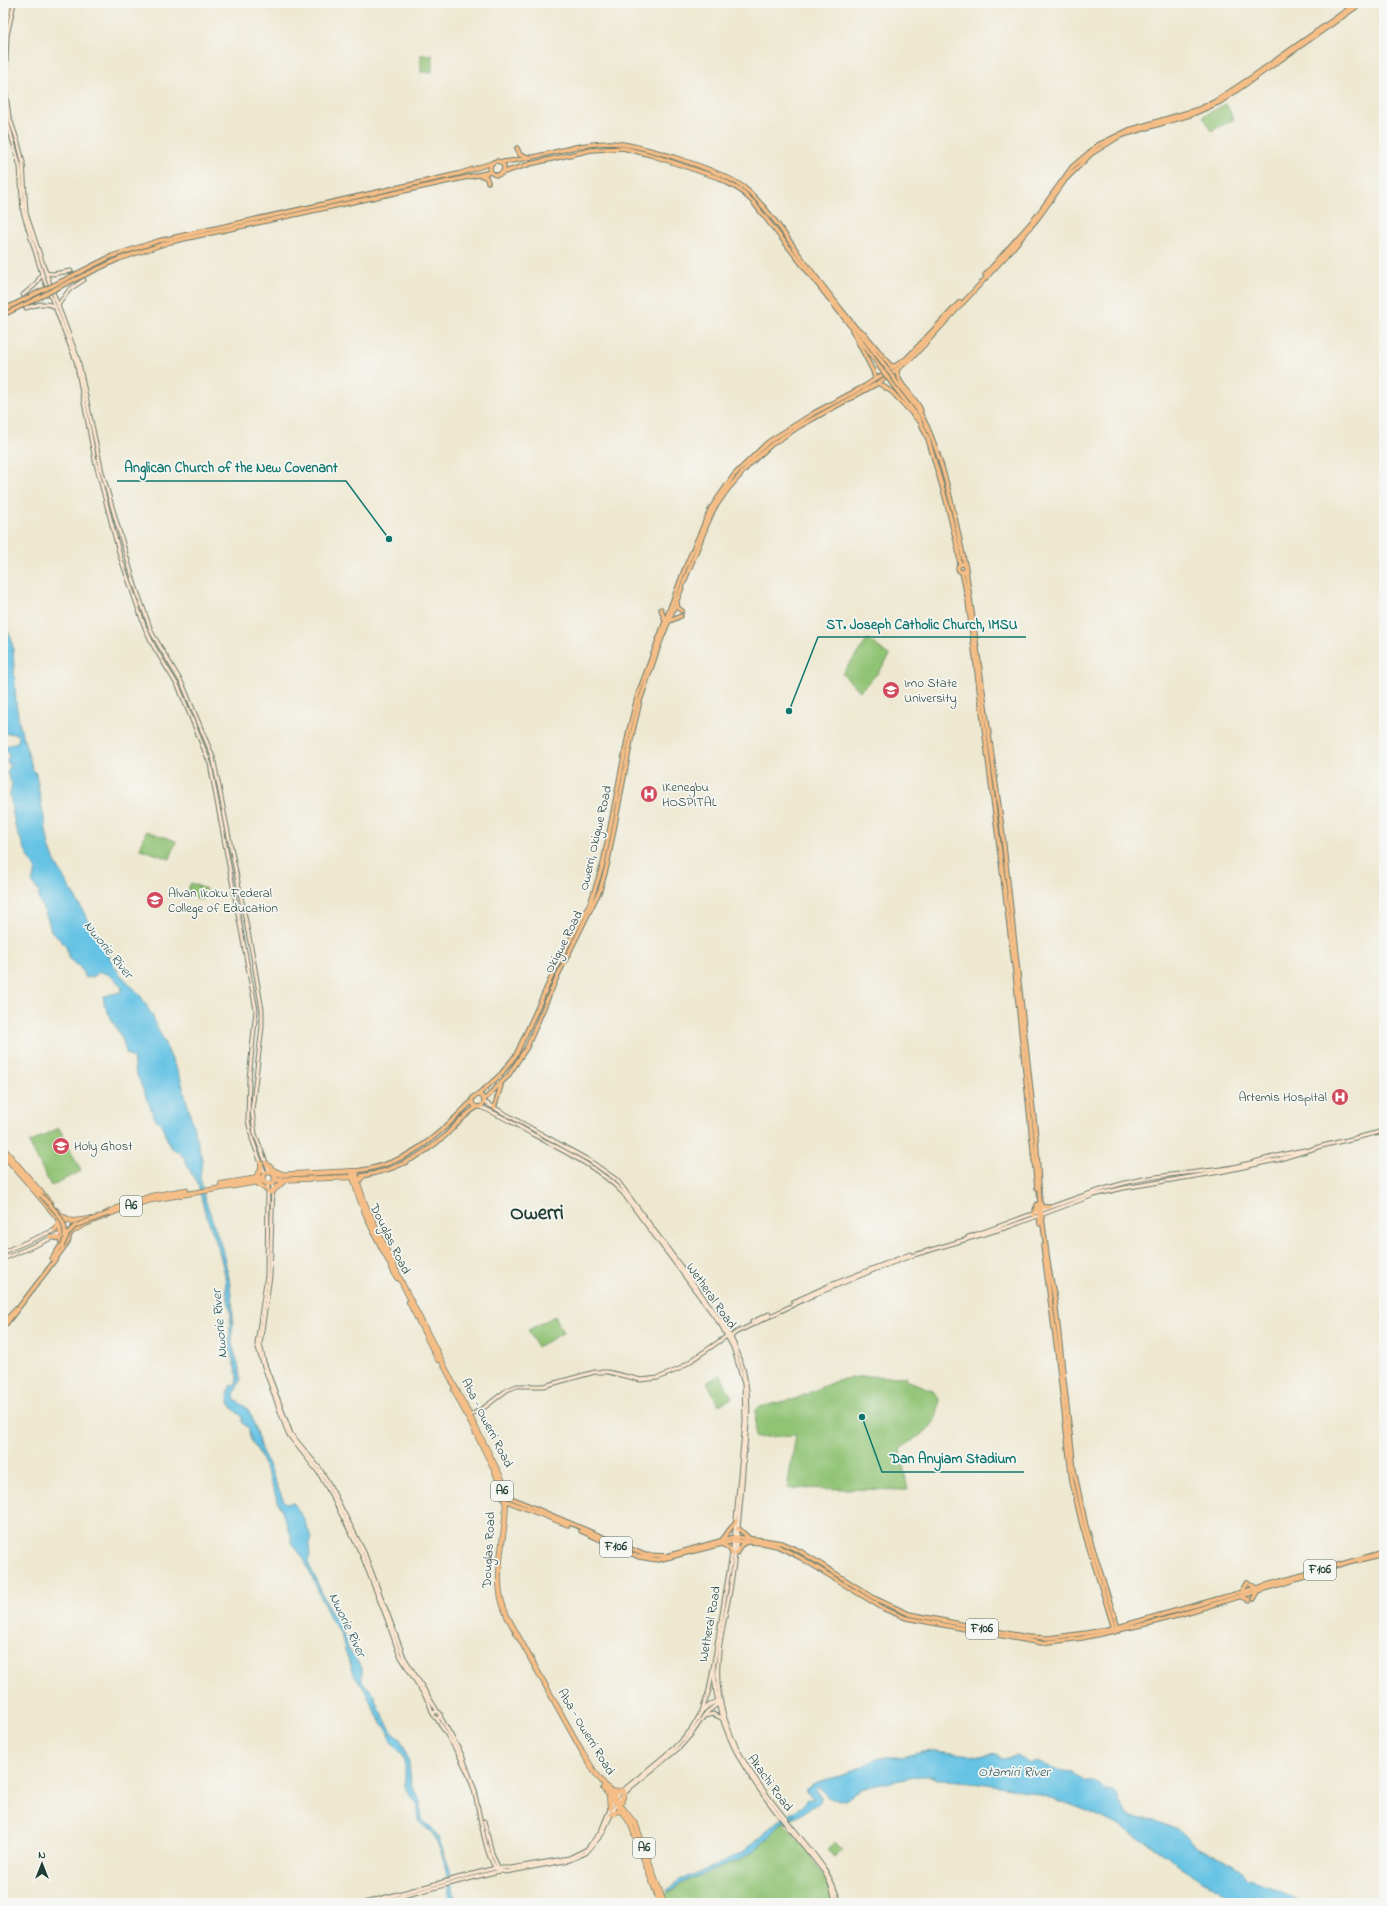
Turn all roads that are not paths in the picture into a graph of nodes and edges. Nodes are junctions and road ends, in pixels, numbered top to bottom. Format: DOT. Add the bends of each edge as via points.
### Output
graph roads {
  1 [pos="10,3"];
  2 [pos="14,3"];
  3 [pos="1357,3"];
  4 [pos="1362,3"];
  5 [pos="3,61"];
  6 [pos="3,93"];
  7 [pos="585,146"];
  8 [pos="517,148"];
  9 [pos="586,151"];
  10 [pos="534,157"];
  11 [pos="500,162"];
  12 [pos="492,163"];
  13 [pos="491,172"];
  14 [pos="708,172"];
  15 [pos="502,173"];
  16 [pos="475,175"];
  17 [pos="488,182"];
  18 [pos="71,271"];
  19 [pos="44,273"];
  20 [pos="84,280"];
  21 [pos="981,281"];
  22 [pos="60,284"];
  23 [pos="40,294"];
  24 [pos="23,295"];
  25 [pos="831,298"];
  26 [pos="56,306"];
  27 [pos="26,308"];
  28 [pos="3,310"];
  29 [pos="3,315"];
  30 [pos="851,327"];
  31 [pos="856,328"];
  32 [pos="881,365"];
  33 [pos="896,368"];
  34 [pos="875,380"];
  35 [pos="878,383"];
  36 [pos="895,384"];
  37 [pos="815,415"];
  38 [pos="922,416"];
  39 [pos="921,423"];
  40 [pos="98,456"];
  41 [pos="94,457"];
  42 [pos="103,477"];
  43 [pos="99,478"];
  44 [pos="113,513"];
  45 [pos="109,514"];
  46 [pos="960,565"];
  47 [pos="966,565"];
  48 [pos="966,570"];
  49 [pos="962,572"];
  50 [pos="677,600"];
  51 [pos="672,601"];
  52 [pos="664,621"];
  53 [pos="668,623"];
  54 [pos="157,641"];
  55 [pos="152,642"];
  56 [pos="622,775"];
  57 [pos="219,812"];
  58 [pos="223,812"];
  59 [pos="998,813"];
  60 [pos="584,921"];
  61 [pos="502,1083"];
  62 [pos="478,1094"];
  63 [pos="484,1101"];
  64 [pos="471,1102"];
  65 [pos="479,1107"];
  66 [pos="494,1108"];
  67 [pos="1384,1131"];
  68 [pos="3,1148"];
  69 [pos="3,1154"];
  70 [pos="264,1163"];
  71 [pos="354,1171"];
  72 [pos="1197,1174"];
  73 [pos="363,1176"];
  74 [pos="285,1177"];
  75 [pos="304,1177"];
  76 [pos="355,1177"];
  77 [pos="269,1178"];
  78 [pos="347,1178"];
  79 [pos="255,1180"];
  80 [pos="26,1181"];
  81 [pos="356,1183"];
  82 [pos="192,1191"];
  83 [pos="271,1192"];
  84 [pos="1039,1203"];
  85 [pos="124,1205"];
  86 [pos="1049,1207"];
  87 [pos="1040,1213"];
  88 [pos="1033,1214"];
  89 [pos="57,1218"];
  90 [pos="67,1220"];
  91 [pos="73,1221"];
  92 [pos="61,1226"];
  93 [pos="55,1230"];
  94 [pos="72,1233"];
  95 [pos="62,1234"];
  96 [pos="51,1237"];
  97 [pos="62,1245"];
  98 [pos="3,1252"];
  99 [pos="3,1259"];
  100 [pos="52,1259"];
  101 [pos="44,1272"];
  102 [pos="10,1316"];
  103 [pos="3,1324"];
  104 [pos="3,1328"];
  105 [pos="729,1332"];
  106 [pos="729,1337"];
  107 [pos="468,1417"];
  108 [pos="504,1498"];
  109 [pos="736,1521"];
  110 [pos="738,1528"];
  111 [pos="736,1539"];
  112 [pos="749,1540"];
  113 [pos="722,1542"];
  114 [pos="1384,1553"];
  115 [pos="734,1554"];
  116 [pos="1257,1590"];
  117 [pos="1240,1595"];
  118 [pos="1117,1629"];
  119 [pos="714,1663"];
  120 [pos="718,1702"];
  121 [pos="702,1711"];
  122 [pos="433,1714"];
  123 [pos="439,1714"];
  124 [pos="437,1718"];
  125 [pos="721,1718"];
  126 [pos="702,1719"];
  127 [pos="692,1731"];
  128 [pos="609,1792"];
  129 [pos="624,1792"];
  130 [pos="617,1801"];
  131 [pos="610,1808"];
  132 [pos="623,1812"];
  133 [pos="780,1813"];
  134 [pos="612,1814"];
  135 [pos="787,1823"];
  136 [pos="498,1869"];
  137 [pos="443,1884"];
  138 [pos="364,1903"];
  139 [pos="376,1903"];
  140 [pos="660,1903"];
  141 [pos="664,1903"];
  142 [pos="836,1903"];
  143 [pos="839,1903"];
  1 -- 5 [label="main road"];
  2 -- 19 [label="main road" via="8,30 5,87 8,110 23,162 26,213"];
  3 -- 21 [label="main road" via="1214,102 1129,130 1098,145 1072,168 1036,217"];
  4 -- 21 [label="main road" via="1220,102 1193,114 1124,134 1091,154 1066,179 1038,218"];
  6 -- 19 [label="main road" via="6,117 20,167 23,212"];
  7 -- 9 [label="main road"];
  7 -- 10 [label="main road"];
  7 -- 14 [label="main road" via="610,143 631,145"];
  8 -- 10 [label="main road" via="520,155"];
  9 -- 14 [label="main road" via="623,148"];
  9 -- 15 [label="main road"];
  10 -- 11 [label="main road"];
  11 -- 12 [label="main road"];
  11 -- 15 [label="main road" via="504,166"];
  12 -- 13 [label="main road"];
  12 -- 22 [label="main road" via="438,178 158,241 112,256"];
  13 -- 15 [label="main road" via="495,175"];
  13 -- 16 [label="main road"];
  14 -- 25 [label="main road" via="747,195"];
  16 -- 17 [label="main road" via="486,177"];
  16 -- 22 [label="main road" via="170,242 118,259"];
  18 -- 19 [label="main road"];
  19 -- 24 [label="main road"];
  19 -- 26 [label="main road"];
  20 -- 26 [label="main road" via="70,289"];
  21 -- 33 [label="main road" via="922,349"];
  22 -- 23 [label="main road, bridge"];
  23 -- 28 [label="main road"];
  23 -- 29 [label="main road"];
  25 -- 30 [label="main road"];
  25 -- 31 [label="main road"];
  26 -- 27 [label="main road" via="42,303"];
  26 -- 40 [label="main road" via="81,370"];
  26 -- 41 [label="main road" via="76,362"];
  30 -- 32 [label="main road"];
  30 -- 34 [label="main road"];
  31 -- 32 [label="main road"];
  31 -- 33 [label="main road" via="864,332 890,365"];
  32 -- 36 [label="main road, bridge"];
  33 -- 34 [label="main road"];
  33 -- 35 [label="main road"];
  33 -- 38 [label="main road" via="898,378 919,405"];
  34 -- 37 [label="main road"];
  35 -- 37 [label="main road"];
  35 -- 39 [label="main road" via="892,392"];
  36 -- 38 [label="main road"];
  36 -- 39 [label="main road"];
  37 -- 50 [label="main road, Okigwe Road" via="771,445 728,489 714,509"];
  37 -- 51 [label="main road, Owerri, Okigwe Road" via="768,442 725,486 702,526"];
  38 -- 47 [label="main road" via="940,463"];
  39 -- 46 [label="main road" via="946,500"];
  40 -- 41 [label="main road"];
  40 -- 42 [label="main road"];
  41 -- 43 [label="main road"];
  42 -- 43 [label="main road"];
  42 -- 44 [label="main road"];
  43 -- 45 [label="main road"];
  44 -- 45 [label="main road"];
  44 -- 54 [label="main road" via="146,619"];
  45 -- 55 [label="main road" via="129,584"];
  46 -- 47 [label="main road"];
  46 -- 49 [label="main road" via="958,568"];
  47 -- 48 [label="main road"];
  48 -- 49 [label="main road"];
  48 -- 59 [label="main road"];
  49 -- 59 [label="main road"];
  50 -- 53 [label="main road, Okigwe Road"];
  50 -- 53 [label="main road" via="681,613"];
  51 -- 52 [label="main road, Owerri, Okigwe Road"];
  51 -- 52 [label="main road" via="663,608"];
  52 -- 56 [label="main road, Owerri, Okigwe Road" via="636,700"];
  53 -- 56 [label="main road, Okigwe Road" via="646,682"];
  54 -- 55 [label="main road"];
  54 -- 58 [label="main road" via="184,685 212,757"];
  55 -- 57 [label="main road" via="179,688 208,758"];
  56 -- 60 [label="main road, Okigwe Road" via="603,880"];
  57 -- 58 [label="main road"];
  57 -- 70 [label="main road" via="256,1010 248,1112 252,1139"];
  58 -- 70 [label="main road" via="262,1010 252,1110 255,1134"];
  59 -- 84 [label="main road" via="1036,1137"];
  60 -- 61 [label="main road, Okigwe Road" via="527,1047"];
  60 -- 62 [label="main road" via="558,963 516,1055 502,1074"];
  61 -- 63 [label="main road, Okigwe Road"];
  61 -- 66 [label="main road"];
  62 -- 63 [label="main road"];
  62 -- 64 [label="main road" via="473,1096"];
  63 -- 65 [label="main road"];
  63 -- 66 [label="main road, Wetheral Road"];
  64 -- 65 [label="main road"];
  64 -- 71 [label="main road" via="421,1148 391,1163"];
  65 -- 73 [label="main road" via="414,1159 392,1169"];
  65 -- 106 [label="main road, Wetheral Road" via="593,1168 616,1186"];
  66 -- 105 [label="main road, Wetheral Road" via="590,1161 617,1180"];
  67 -- 72 [label="main road" via="1276,1158"];
  68 -- 90 [label="highway"];
  69 -- 80 [label="highway"];
  70 -- 74 [label="highway"];
  70 -- 77 [label="main road"];
  70 -- 79 [label="highway"];
  71 -- 75 [label="highway, A6"];
  71 -- 76 [label="highway, A6"];
  72 -- 86 [label="main road" via="1146,1178"];
  72 -- 87 [label="main road" via="1124,1188"];
  73 -- 76 [label="main road"];
  73 -- 81 [label="highway"];
  74 -- 75 [label="highway, A6"];
  74 -- 77 [label="highway, A6"];
  74 -- 83 [label="highway"];
  75 -- 78 [label="highway, A6"];
  76 -- 78 [label="highway, A6"];
  76 -- 81 [label="highway, A6"];
  77 -- 79 [label="highway, A6"];
  77 -- 83 [label="main road"];
  78 -- 81 [label="highway"];
  79 -- 82 [label="highway, A6"];
  79 -- 83 [label="highway"];
  80 -- 89 [label="highway"];
  80 -- 97 [label="main road, bridge" via="42,1195 64,1223"];
  81 -- 107 [label="highway, Douglas Road / A6" via="365,1215"];
  82 -- 85 [label="highway, A6" via="150,1196"];
  82 -- 94 [label="highway, A6" via="138,1203 83,1225"];
  83 -- 122 [label="main road" via="268,1275 257,1344 262,1361 288,1434 319,1473 333,1498 361,1553 399,1654 428,1701"];
  83 -- 123 [label="main road" via="270,1276 260,1344 264,1362 291,1434 328,1482 364,1552 404,1657"];
  84 -- 86 [label="main road"];
  84 -- 87 [label="main road"];
  84 -- 88 [label="main road"];
  85 -- 91 [label="highway, A6" via="94,1218"];
  85 -- 97 [label="main road, bridge" via="75,1226"];
  86 -- 87 [label="main road"];
  87 -- 88 [label="main road"];
  87 -- 106 [label="main road" via="1011,1226 914,1255 832,1286"];
  87 -- 118 [label="main road" via="1076,1481"];
  88 -- 105 [label="main road" via="1011,1224 861,1272"];
  89 -- 92 [label="highway"];
  89 -- 93 [label="highway" via="60,1223"];
  90 -- 91 [label="highway, A6"];
  90 -- 92 [label="highway"];
  91 -- 94 [label="highway"];
  92 -- 93 [label="main road"];
  92 -- 95 [label="highway"];
  93 -- 98 [label="main road"];
  94 -- 95 [label="highway, A6"];
  94 -- 101 [label="main road"];
  95 -- 96 [label="main road"];
  95 -- 97 [label="main road"];
  96 -- 97 [label="main road" via="60,1239"];
  96 -- 99 [label="main road"];
  97 -- 100 [label="main road"];
  97 -- 100 [label="main road"];
  100 -- 101 [label="main road"];
  101 -- 102 [label="main road"];
  102 -- 103 [label="main road"];
  102 -- 104 [label="main road"];
  105 -- 106 [label="main road, Wetheral Road"];
  106 -- 107 [label="main road" via="679,1369 658,1378 641,1380 608,1372 596,1372 544,1386 517,1386"];
  106 -- 109 [label="main road, Wetheral Road" via="737,1359 744,1394 745,1421"];
  106 -- 110 [label="main road, Wetheral Road" via="744,1372 748,1404"];
  107 -- 108 [label="highway, Douglas Road / A6" via="493,1464"];
  108 -- 113 [label="main road, F106" via="644,1558 662,1560"];
  108 -- 128 [label="highway, Douglas Road / A6" via="497,1575 502,1610 575,1746 590,1771"];
  109 -- 111 [label="main road, Wetheral Road"];
  109 -- 113 [label="main road"];
  110 -- 111 [label="main road, Wetheral Road"];
  110 -- 112 [label="main road"];
  111 -- 112 [label="main road, F106"];
  111 -- 113 [label="main road, F106"];
  111 -- 115 [label="main road, Wetheral Road"];
  112 -- 115 [label="main road"];
  112 -- 118 [label="main road, F106" via="789,1551 884,1609 918,1622 1041,1643"];
  113 -- 115 [label="main road"];
  114 -- 116 [label="main road, F106"];
  115 -- 119 [label="main road, Wetheral Road"];
  115 -- 120 [label="main road, Wetheral Road" via="718,1659"];
  116 -- 117 [label="main road, F106"];
  116 -- 117 [label="main road" via="1252,1600"];
  116 -- 117 [label="main road" via="1247,1582"];
  117 -- 118 [label="main road, F106"];
  119 -- 120 [label="main road, Akachi Road"];
  119 -- 121 [label="main road, Wetheral Road"];
  120 -- 121 [label="main road, Wetheral Road"];
  120 -- 125 [label="main road, Akachi Road"];
  120 -- 126 [label="main road, Wetheral Road"];
  120 -- 133 [label="main road, Akachi Road" via="738,1751"];
  121 -- 127 [label="main road, Wetheral Road"];
  122 -- 123 [label="main road"];
  122 -- 124 [label="main road" via="434,1718"];
  123 -- 124 [label="main road"];
  123 -- 136 [label="main road" via="474,1785"];
  124 -- 136 [label="main road" via="451,1740 471,1782 488,1850"];
  125 -- 126 [label="main road" via="708,1714"];
  125 -- 133 [label="main road, Akachi Road" via="731,1743 751,1779"];
  126 -- 127 [label="main road, Wetheral Road"];
  127 -- 129 [label="main road, Wetheral Road" via="673,1754"];
  128 -- 129 [label="highway"];
  128 -- 130 [label="highway, Douglas Road / A6"];
  128 -- 131 [label="highway"];
  129 -- 130 [label="highway"];
  129 -- 130 [label="main road, Wetheral Road"];
  130 -- 131 [label="main road"];
  130 -- 132 [label="highway, A6"];
  130 -- 134 [label="main road"];
  130 -- 141 [label="highway, A6" via="636,1825"];
  131 -- 136 [label="main road" via="598,1836 583,1852 574,1856"];
  132 -- 134 [label="highway" via="617,1811"];
  132 -- 140 [label="highway, A6" via="634,1832"];
  133 -- 135 [label="main road, Akachi Road"];
  134 -- 136 [label="main road" via="598,1841 582,1856 512,1871"];
  135 -- 142 [label="main road, Akachi Road" via="825,1873"];
  135 -- 143 [label="main road, Akachi Road" via="829,1874"];
  136 -- 137 [label="main road"];
  137 -- 138 [label="main road"];
  137 -- 139 [label="main road"];
}
